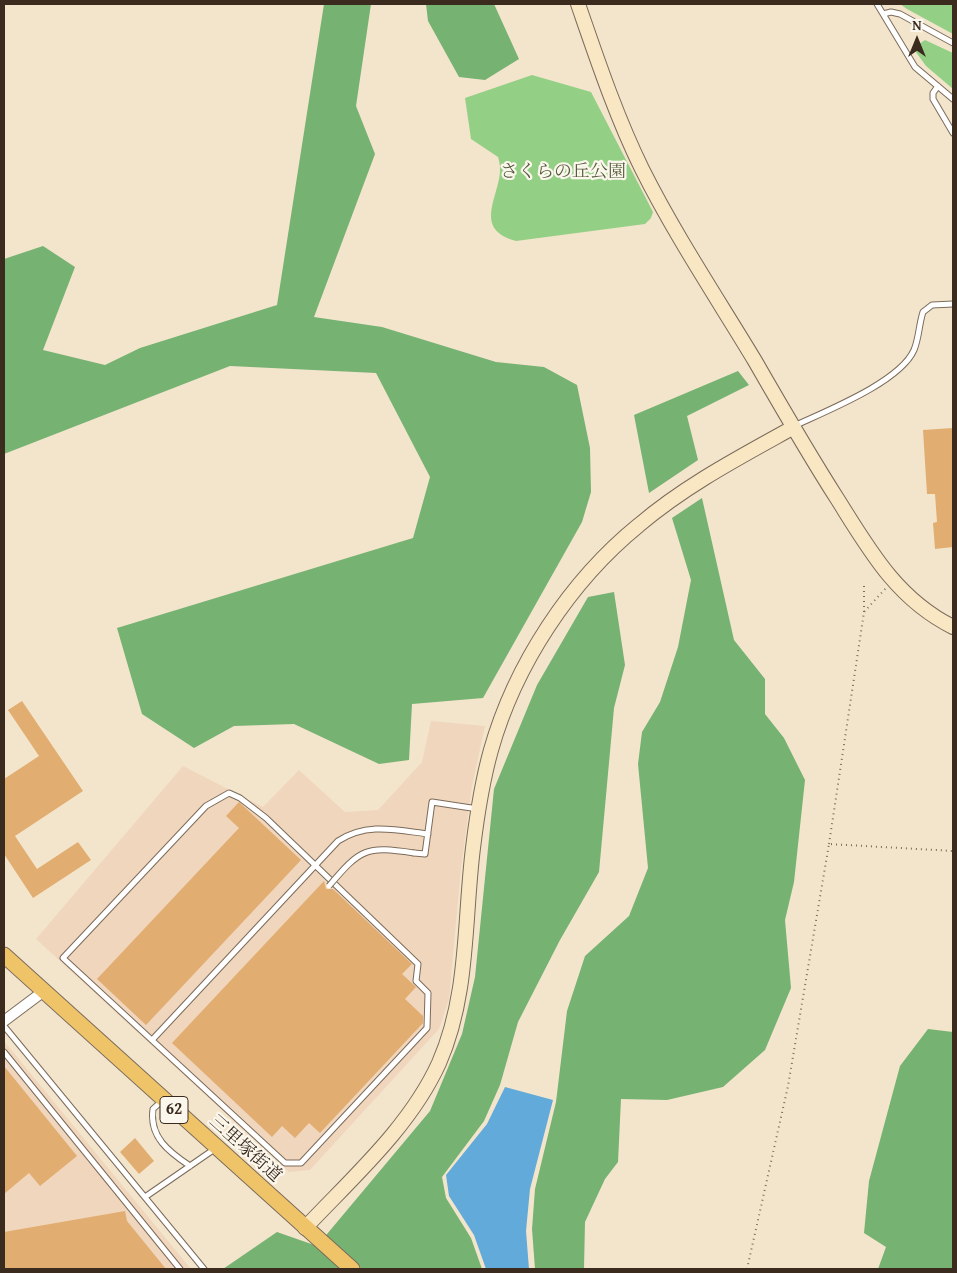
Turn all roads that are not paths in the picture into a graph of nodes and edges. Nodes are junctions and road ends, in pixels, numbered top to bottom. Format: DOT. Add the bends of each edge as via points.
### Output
graph roads {
  1 [pos="578,4"];
  2 [pos="878,4"];
  3 [pos="883,14"];
  4 [pos="953,43"];
  5 [pos="938,86"];
  6 [pos="953,99"];
  7 [pos="953,133"];
  8 [pos="953,304"];
  9 [pos="794,427"];
  10 [pos="953,627"];
  11 [pos="479,809"];
  12 [pos="428,834"];
  13 [pos="316,864"];
  14 [pos="330,886"];
  15 [pos="4,955"];
  16 [pos="44,991"];
  17 [pos="4,1021"];
  18 [pos="4,1026"];
  19 [pos="154,1039"];
  20 [pos="4,1052"];
  21 [pos="164,1100"];
  22 [pos="216,1148"];
  23 [pos="190,1166"];
  24 [pos="144,1198"];
  25 [pos="305,1228"];
  26 [pos="180,1269"];
  27 [pos="204,1269"];
  28 [pos="352,1269"];
  1 -- 9 [label="street" via="642,169"];
  2 -- 3 [label="lane"];
  3 -- 4 [label="lane" via="900,14"];
  3 -- 5 [label="lane" via="915,67"];
  5 -- 6 [label="lane"];
  5 -- 7 [label="lane" via="933,93 934,99"];
  8 -- 9 [label="lane" via="932,306 923,312 914,350 899,371"];
  9 -- 10 [label="street" via="862,540 892,579 914,601"];
  9 -- 11 [label="street" via="707,475 670,500 637,526 583,581 543,635 500,721 490,751"];
  11 -- 12 [label="lane" via="432,802"];
  11 -- 25 [label="street" via="461,985 455,1016 438,1064 403,1121"];
  12 -- 13 [label="lane" via="379,828 353,831 338,841"];
  12 -- 14 [label="lane, bridge" via="425,854 383,848 368,850 350,861"];
  13 -- 19 [label="lane"];
  13 -- 19 [label="lane" via="266,818 229,793 206,806 63,958"];
  13 -- 19 [label="lane" via="418,964 416,981 428,993 427,1028 301,1163 285,1163"];
  15 -- 16 [label="main road, 三里塚街道 / 62"];
  16 -- 17 [label="street"];
  16 -- 21 [label="main road, 三里塚街道 / 62"];
  18 -- 24 [label="lane"];
  20 -- 26 [label="lane"];
  21 -- 22 [label="main road, 三里塚街道 / 62"];
  21 -- 23 [label="lane" via="153,1110 153,1130 166,1150"];
  22 -- 23 [label="lane"];
  22 -- 25 [label="main road, 三里塚街道 / 62"];
  23 -- 24 [label="lane"];
  24 -- 27 [label="lane"];
  25 -- 28 [label="main road, 三里塚街道 / 62"];
}
